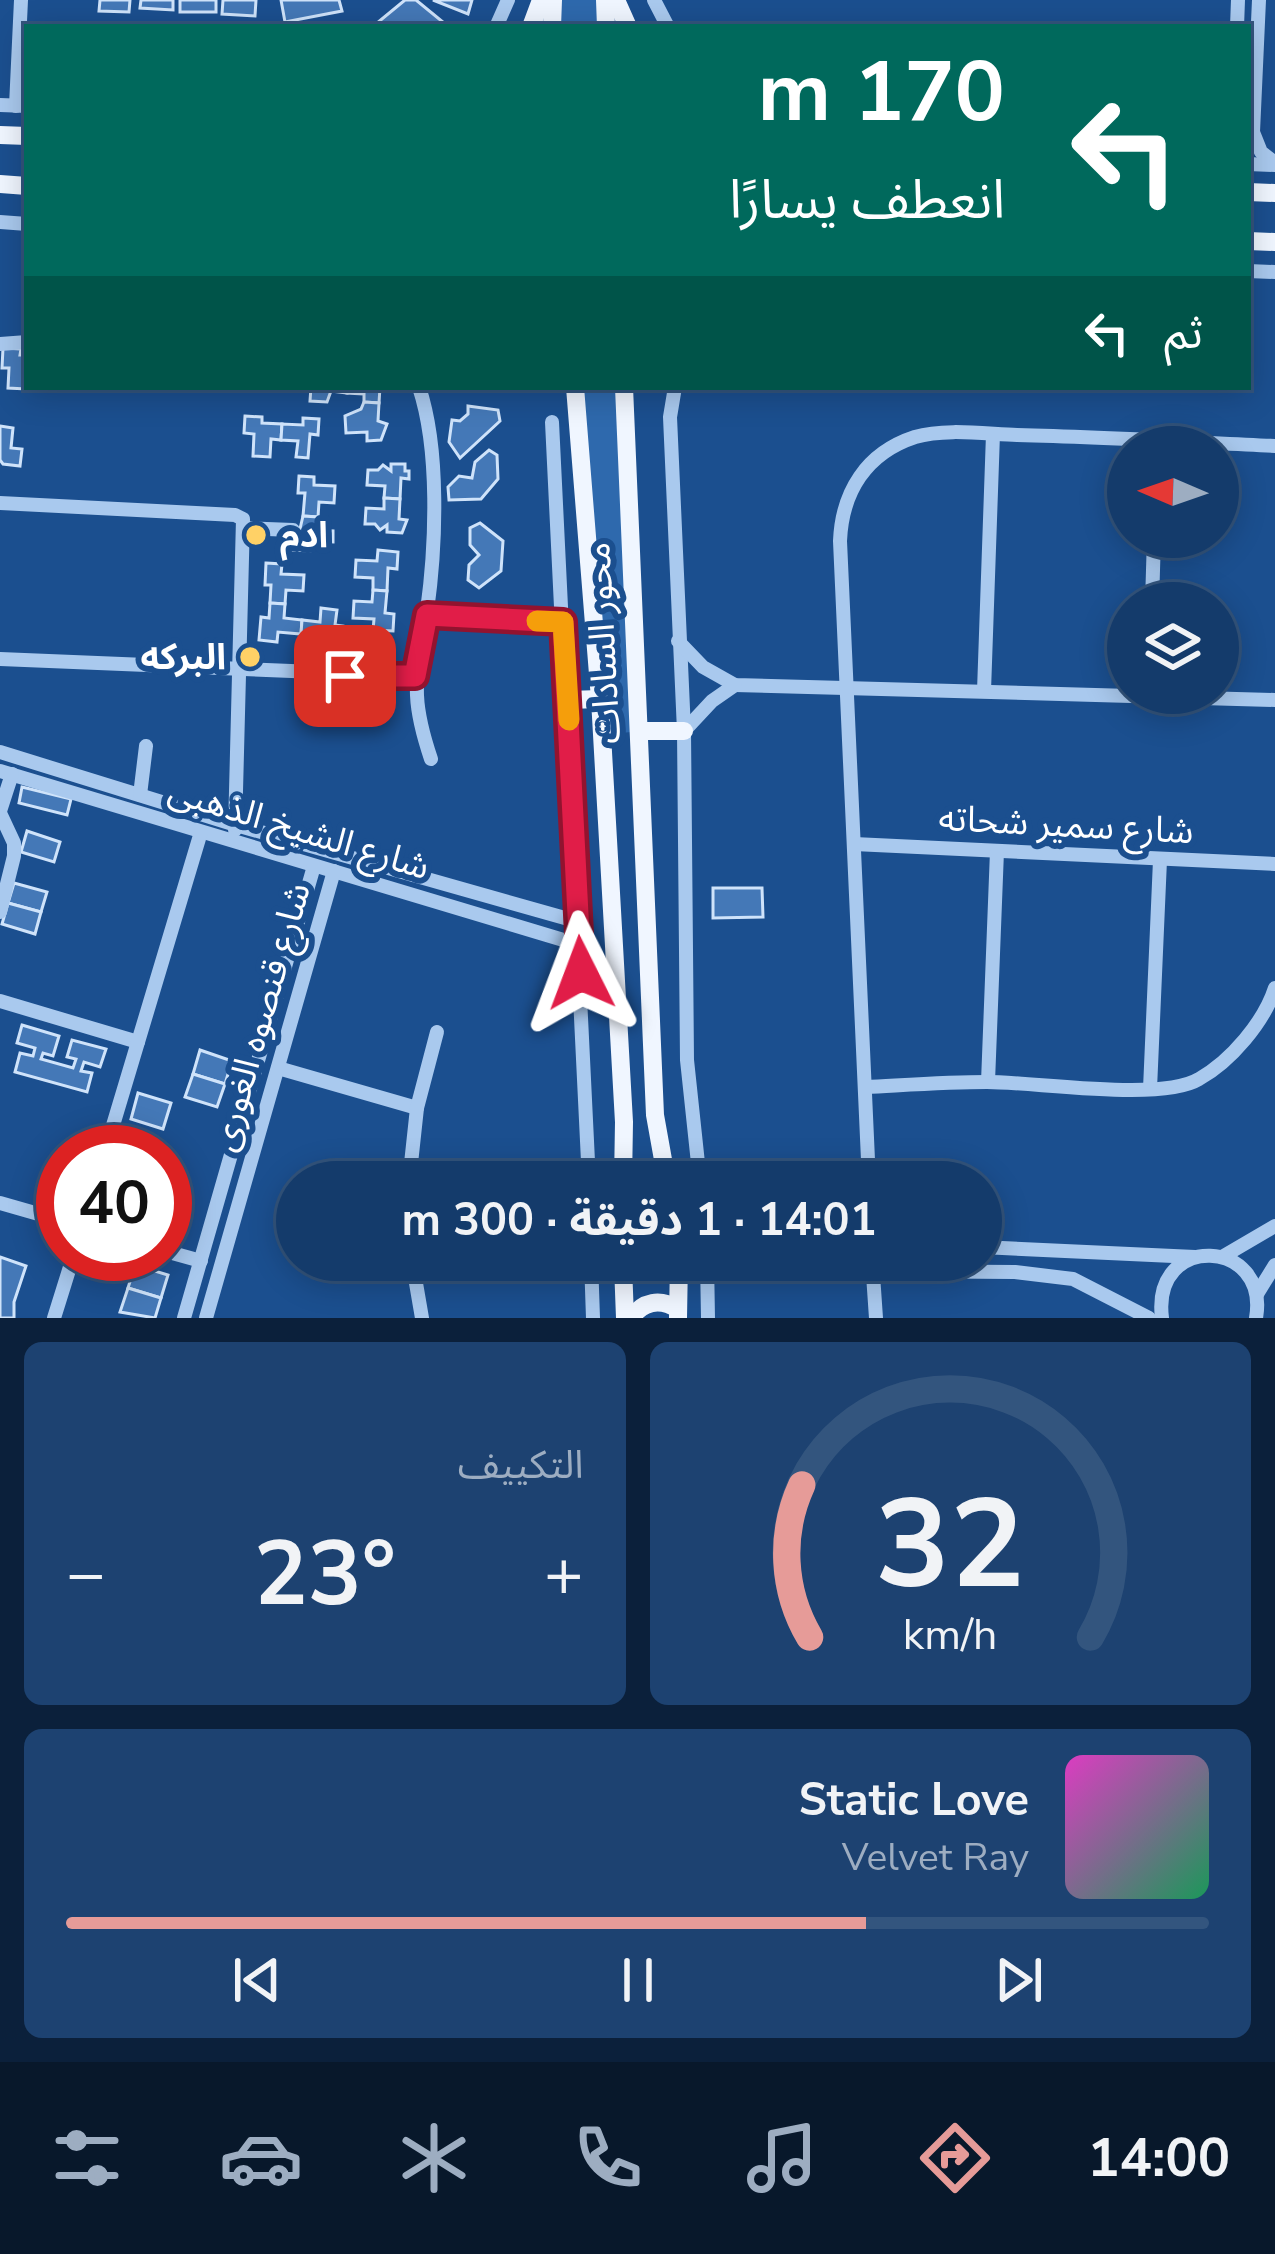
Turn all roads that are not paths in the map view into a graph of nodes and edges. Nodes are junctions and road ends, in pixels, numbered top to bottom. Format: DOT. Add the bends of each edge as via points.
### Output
graph roads {
  1 [pos="21,0"];
  2 [pos="1259,0"];
  3 [pos="14,106"];
  4 [pos="1275,164"];
  5 [pos="420,390"];
  6 [pos="575,390"];
  7 [pos="624,390"];
  8 [pos="674,390"];
  9 [pos="552,422"];
  10 [pos="992,434"];
  11 [pos="1107,441"];
  12 [pos="1239,445"];
  13 [pos="1275,446"];
  14 [pos="0,503"];
  15 [pos="244,528"];
  16 [pos="293,530"];
  17 [pos="427,615"];
  18 [pos="563,622"];
  19 [pos="678,641"];
  20 [pos="0,659"];
  21 [pos="241,671"];
  22 [pos="415,676"];
  23 [pos="735,685"];
  24 [pos="847,688"];
  25 [pos="984,691"];
  26 [pos="1107,693"];
  27 [pos="1239,698"];
  28 [pos="600,699"];
  29 [pos="568,700"];
  30 [pos="1275,700"];
  31 [pos="684,730"];
  32 [pos="640,731"];
  33 [pos="146,746"];
  34 [pos="0,752"];
  35 [pos="431,758"];
  36 [pos="6,772"];
  37 [pos="140,795"];
  38 [pos="0,812"];
  39 [pos="201,832"];
  40 [pos="235,833"];
  41 [pos="854,844"];
  42 [pos="997,850"];
  43 [pos="1160,860"];
  44 [pos="1275,864"];
  45 [pos="314,866"];
  46 [pos="334,871"];
  47 [pos="0,912"];
  48 [pos="579,922"];
  49 [pos="580,946"];
  50 [pos="1275,988"];
  51 [pos="0,1001"];
  52 [pos="437,1032"];
  53 [pos="138,1042"];
  54 [pos="278,1068"];
  55 [pos="988,1082"];
  56 [pos="866,1087"];
  57 [pos="1150,1089"];
  58 [pos="417,1108"];
  59 [pos="113,1125"];
  60 [pos="411,1161"];
  61 [pos="589,1161"];
  62 [pos="623,1161"];
  63 [pos="663,1161"];
  64 [pos="698,1161"];
  65 [pos="868,1161"];
  66 [pos="0,1203"];
  67 [pos="36,1213"];
  68 [pos="1275,1226"];
  69 [pos="1002,1248"];
  70 [pos="1222,1256"];
  71 [pos="1195,1257"];
  72 [pos="192,1259"];
  73 [pos="200,1261"];
  74 [pos="1275,1264"];
  75 [pos="1002,1271"];
  76 [pos="66,1281"];
  77 [pos="416,1281"];
  78 [pos="591,1281"];
  79 [pos="625,1281"];
  80 [pos="677,1281"];
  81 [pos="707,1281"];
  82 [pos="874,1281"];
  83 [pos="1257,1294"];
  84 [pos="678,1314"];
  85 [pos="55,1318"];
  86 [pos="184,1318"];
  87 [pos="206,1318"];
  88 [pos="422,1318"];
  89 [pos="593,1318"];
  90 [pos="628,1318"];
  91 [pos="708,1318"];
  92 [pos="876,1318"];
  93 [pos="1149,1318"];
  94 [pos="1162,1318"];
  95 [pos="1256,1318"];
  1 -- 3 [label="street"];
  2 -- 4 [label="street" via="1253,132"];
  5 -- 17 [label="street" via="433,503"];
  6 -- 28 [label="main road, محور السادات"];
  7 -- 32 [label="main road, محور السادات"];
  8 -- 19 [label="street"];
  9 -- 18 [label="street"];
  10 -- 11 [label="street"];
  10 -- 24 [label="street" via="913,438 854,481 841,526"];
  10 -- 25 [label="street"];
  12 -- 13 [label="street"];
  14 -- 15 [label="street" via="235,515"];
  15 -- 16 [label="street"];
  15 -- 21 [label="street"];
  17 -- 18 [label="street"];
  17 -- 22 [label="street"];
  18 -- 29 [label="street"];
  19 -- 23 [label="street"];
  19 -- 31 [label="street"];
  20 -- 21 [label="street"];
  21 -- 22 [label="street"];
  21 -- 40 [label="street"];
  22 -- 35 [label="street"];
  23 -- 24 [label="street"];
  23 -- 31 [label="street"];
  24 -- 25 [label="street"];
  24 -- 41 [label="street"];
  25 -- 26 [label="street"];
  27 -- 30 [label="street"];
  28 -- 29 [label="main road"];
  28 -- 62 [label="main road, محور السادات"];
  29 -- 48 [label="street"];
  31 -- 32 [label="main road"];
  31 -- 64 [label="street" via="687,1060"];
  32 -- 63 [label="main road, محور السادات"];
  33 -- 37 [label="street"];
  34 -- 37 [label="street, شارع الشيخ الذهبى"];
  36 -- 38 [label="street"];
  36 -- 39 [label="street, شارع الشيخ الذهبى"];
  37 -- 40 [label="street, شارع الشيخ الذهبى"];
  38 -- 47 [label="street" via="14,856"];
  39 -- 40 [label="street, شارع الشيخ الذهبى"];
  39 -- 53 [label="street"];
  40 -- 45 [label="street, شارع الشيخ الذهبى"];
  40 -- 48 [label="street, شارع الشيخ الذهبى"];
  41 -- 42 [label="street, شارع سمير شحاته"];
  41 -- 56 [label="street"];
  42 -- 43 [label="street, شارع سمير شحاته"];
  42 -- 55 [label="street"];
  43 -- 44 [label="street, شارع سمير شحاته"];
  43 -- 57 [label="street"];
  45 -- 46 [label="street, شارع الشيخ الذهبى"];
  45 -- 73 [label="street, شارع قنصوه الغورى"];
  46 -- 49 [label="street, شارع الشيخ الذهبى"];
  46 -- 54 [label="street, شارع قنصوه الغورى"];
  48 -- 49 [label="street"];
  49 -- 61 [label="street"];
  50 -- 57 [label="street" via="1254,1027 1199,1080"];
  51 -- 53 [label="street"];
  52 -- 58 [label="street"];
  53 -- 59 [label="street"];
  54 -- 58 [label="street"];
  54 -- 87 [label="street, شارع قنصوه الغورى"];
  55 -- 56 [label="street"];
  55 -- 57 [label="street"];
  56 -- 65 [label="street"];
  58 -- 60 [label="street"];
  66 -- 67 [label="street"];
  68 -- 70 [label="street"];
  69 -- 71 [label="street"];
  70 -- 71 [label="street"];
  70 -- 83 [label="street" via="1245,1270"];
  71 -- 94 [label="street" via="1170,1274"];
  72 -- 73 [label="street"];
  73 -- 86 [label="street, شارع قنصوه الغورى"];
  74 -- 83 [label="street"];
  75 -- 93 [label="street" via="1073,1279"];
  76 -- 85 [label="street"];
  77 -- 88 [label="street"];
  78 -- 89 [label="street"];
  79 -- 90 [label="main road"];
  80 -- 84 [label="main road"];
  81 -- 91 [label="street"];
  82 -- 92 [label="street"];
  83 -- 95 [label="street"];
  84 -- 90 [label="main road" via="655,1302"];
}
